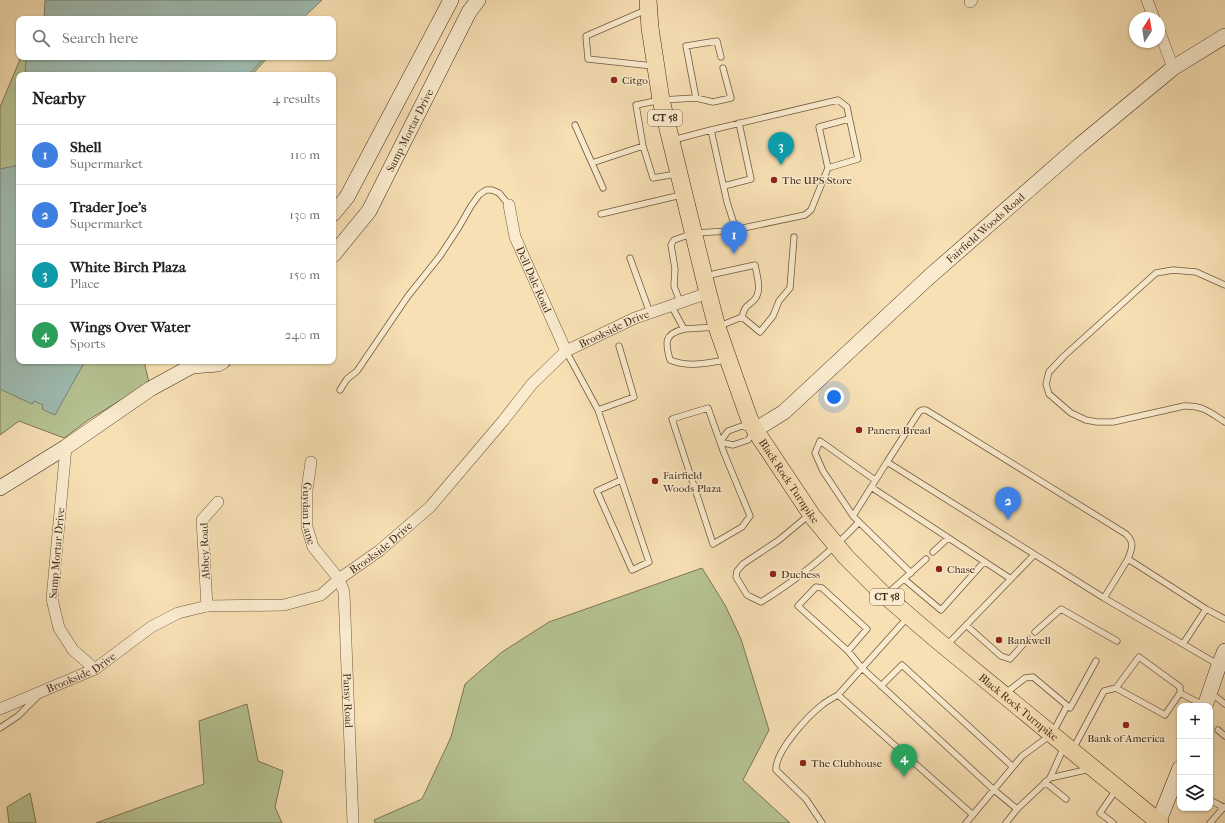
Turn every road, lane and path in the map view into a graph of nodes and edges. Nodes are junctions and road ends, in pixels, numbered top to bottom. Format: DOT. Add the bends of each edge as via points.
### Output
graph roads {
  1 [pos="451,0"];
  2 [pos="478,0"];
  3 [pos="1147,0"];
  4 [pos="648,4"];
  5 [pos="1152,12"];
  6 [pos="1225,36"];
  7 [pos="1165,46"];
  8 [pos="721,57"];
  9 [pos="655,66"];
  10 [pos="723,68"];
  11 [pos="1173,68"];
  12 [pos="696,98"];
  13 [pos="661,100"];
  14 [pos="849,119"];
  15 [pos="739,123"];
  16 [pos="575,125"];
  17 [pos="711,130"];
  18 [pos="671,141"];
  19 [pos="643,146"];
  20 [pos="592,163"];
  21 [pos="828,168"];
  22 [pos="679,174"];
  23 [pos="724,186"];
  24 [pos="603,188"];
  25 [pos="684,195"];
  26 [pos="509,205"];
  27 [pos="336,210"];
  28 [pos="602,214"];
  29 [pos="736,230"];
  30 [pos="694,233"];
  31 [pos="794,237"];
  32 [pos="336,251"];
  33 [pos="630,258"];
  34 [pos="706,285"];
  35 [pos="1225,286"];
  36 [pos="676,304"];
  37 [pos="650,313"];
  38 [pos="742,317"];
  39 [pos="717,327"];
  40 [pos="684,329"];
  41 [pos="619,346"];
  42 [pos="566,351"];
  43 [pos="729,360"];
  44 [pos="193,364"];
  45 [pos="340,390"];
  46 [pos="598,410"];
  47 [pos="1225,422"];
  48 [pos="755,430"];
  49 [pos="720,442"];
  50 [pos="66,447"];
  51 [pos="311,462"];
  52 [pos="887,462"];
  53 [pos="621,480"];
  54 [pos="875,480"];
  55 [pos="871,487"];
  56 [pos="0,488"];
  57 [pos="218,502"];
  58 [pos="811,514"];
  59 [pos="853,516"];
  60 [pos="859,522"];
  61 [pos="948,538"];
  62 [pos="837,546"];
  63 [pos="933,552"];
  64 [pos="1034,555"];
  65 [pos="926,559"];
  66 [pos="1128,559"];
  67 [pos="984,562"];
  68 [pos="911,573"];
  69 [pos="339,578"];
  70 [pos="904,579"];
  71 [pos="1011,579"];
  72 [pos="886,596"];
  73 [pos="1104,598"];
  74 [pos="207,606"];
  75 [pos="1206,609"];
  76 [pos="909,616"];
  77 [pos="1225,619"];
  78 [pos="966,625"];
  79 [pos="1035,632"];
  80 [pos="1028,639"];
  81 [pos="1117,641"];
  82 [pos="1183,644"];
  83 [pos="945,646"];
  84 [pos="848,651"];
  85 [pos="1225,651"];
  86 [pos="1096,661"];
  87 [pos="1219,665"];
  88 [pos="862,668"];
  89 [pos="94,669"];
  90 [pos="881,686"];
  91 [pos="1116,688"];
  92 [pos="43,691"];
  93 [pos="1180,693"];
  94 [pos="838,694"];
  95 [pos="1004,695"];
  96 [pos="1207,701"];
  97 [pos="1225,704"];
  98 [pos="1067,706"];
  99 [pos="0,710"];
  100 [pos="0,728"];
  101 [pos="1218,730"];
  102 [pos="1225,736"];
  103 [pos="1063,743"];
  104 [pos="1014,767"];
  105 [pos="1094,768"];
  106 [pos="1047,780"];
  107 [pos="1177,784"];
  108 [pos="1117,788"];
  109 [pos="994,790"];
  110 [pos="1066,799"];
  111 [pos="1213,802"];
  112 [pos="1224,807"];
  113 [pos="1017,809"];
  114 [pos="973,815"];
  115 [pos="353,823"];
  116 [pos="822,823"];
  117 [pos="966,823"];
  118 [pos="1006,823"];
  119 [pos="1113,823"];
  120 [pos="1159,823"];
  121 [pos="1210,823"];
  1 -- 27 [label="main road" via="347,196"];
  2 -- 32 [label="main road, Samp Mortar Drive" via="469,12 369,211"];
  3 -- 5 [label="street"];
  4 -- 9 [label="main road, Black Rock Turnpike / CT 58"];
  4 -- 9 [label="lane" via="586,36 588,59"];
  6 -- 11 [label="main road, Fairfield Woods Road"];
  7 -- 11 [label="street"];
  8 -- 12 [label="lane" via="717,41 686,46"];
  9 -- 13 [label="main road, Black Rock Turnpike / CT 58"];
  10 -- 12 [label="lane" via="731,98 713,102"];
  11 -- 48 [label="main road, Fairfield Woods Road" via="1080,145 929,277 784,412"];
  12 -- 13 [label="lane"];
  13 -- 18 [label="main road, Black Rock Turnpike / CT 58"];
  13 -- 19 [label="lane" via="636,105"];
  14 -- 15 [label="lane" via="847,107 838,100"];
  14 -- 21 [label="lane" via="858,159"];
  14 -- 21 [label="lane" via="819,127"];
  15 -- 17 [label="lane"];
  15 -- 23 [label="lane" via="752,179"];
  16 -- 20 [label="lane"];
  17 -- 18 [label="lane"];
  17 -- 23 [label="lane"];
  18 -- 22 [label="main road, Black Rock Turnpike / CT 58"];
  19 -- 20 [label="lane"];
  19 -- 22 [label="lane" via="653,178"];
  20 -- 24 [label="lane"];
  21 -- 29 [label="lane" via="810,210 805,215"];
  22 -- 25 [label="main road, Black Rock Turnpike / CT 58"];
  23 -- 29 [label="lane"];
  25 -- 28 [label="lane"];
  25 -- 30 [label="main road, Black Rock Turnpike / CT 58"];
  26 -- 42 [label="street, Dell Dale Road" via="514,237"];
  26 -- 45 [label="lane" via="492,190 480,194 440,256 408,296 357,371 347,378"];
  29 -- 30 [label="lane"];
  30 -- 34 [label="main road, Black Rock Turnpike / CT 58"];
  30 -- 36 [label="lane" via="672,241"];
  31 -- 38 [label="lane" via="790,288 773,316 760,332"];
  33 -- 37 [label="lane"];
  34 -- 36 [label="street, Brookside Drive"];
  34 -- 38 [label="lane" via="755,265 759,290 755,299 745,307"];
  34 -- 39 [label="main road, Black Rock Turnpike / CT 58"];
  35 -- 47 [label="lane" via="1196,272 1173,270 1156,273 1064,356 1049,372 1046,384 1049,394 1071,413 1086,420 1114,422 1194,406"];
  36 -- 37 [label="street, Brookside Drive"];
  36 -- 40 [label="lane"];
  37 -- 42 [label="street, Brookside Drive"];
  38 -- 39 [label="lane"];
  39 -- 40 [label="lane"];
  39 -- 43 [label="main road, Black Rock Turnpike / CT 58"];
  40 -- 43 [label="lane" via="672,332 667,338 666,347 670,360 690,365"];
  41 -- 46 [label="lane" via="634,397"];
  42 -- 46 [label="lane"];
  42 -- 69 [label="street, Brookside Drive" via="532,384 430,507 379,552"];
  43 -- 48 [label="main road, Black Rock Turnpike / CT 58"];
  44 -- 50 [label="main road" via="150,389"];
  46 -- 53 [label="lane"];
  48 -- 49 [label="lane" via="748,440 733,445"];
  48 -- 49 [label="lane" via="742,426 728,432"];
  48 -- 58 [label="main road, Black Rock Turnpike / CT 58"];
  49 -- 49 [label="lane" via="708,408 672,418 713,544 742,528 750,516"];
  50 -- 56 [label="main road"];
  50 -- 89 [label="street, Samp Mortar Drive" via="52,600 59,628 72,650"];
  51 -- 69 [label="street, Guydan Lane" via="307,490 307,528 313,547"];
  52 -- 54 [label="lane"];
  52 -- 64 [label="lane"];
  52 -- 66 [label="lane" via="919,412 926,410 1126,534 1131,539 1133,547"];
  53 -- 53 [label="lane" via="597,491 632,570 649,562"];
  54 -- 55 [label="lane"];
  54 -- 59 [label="lane" via="820,441 815,453 820,465"];
  55 -- 59 [label="lane"];
  55 -- 61 [label="lane"];
  57 -- 74 [label="street, Abbey Road" via="202,520"];
  58 -- 62 [label="main road, Black Rock Turnpike / CT 58"];
  58 -- 62 [label="lane" via="737,571 736,577 747,595 761,602 788,586"];
  59 -- 60 [label="lane"];
  60 -- 62 [label="lane"];
  60 -- 68 [label="lane"];
  61 -- 63 [label="lane"];
  61 -- 67 [label="lane"];
  62 -- 72 [label="main road, Black Rock Turnpike / CT 58"];
  64 -- 71 [label="lane"];
  64 -- 73 [label="lane"];
  65 -- 68 [label="lane"];
  66 -- 73 [label="lane"];
  66 -- 75 [label="lane"];
  67 -- 70 [label="lane" via="941,610"];
  67 -- 71 [label="lane"];
  68 -- 70 [label="lane"];
  69 -- 74 [label="street, Brookside Drive" via="322,595 284,605"];
  69 -- 115 [label="street, Pansy Road" via="344,592"];
  70 -- 72 [label="lane"];
  71 -- 78 [label="lane"];
  72 -- 76 [label="main road, Black Rock Turnpike / CT 58"];
  73 -- 82 [label="lane"];
  74 -- 89 [label="street, Brookside Drive" via="178,614 151,627"];
  75 -- 77 [label="lane"];
  75 -- 82 [label="lane"];
  76 -- 83 [label="main road, Black Rock Turnpike / CT 58"];
  76 -- 88 [label="lane"];
  78 -- 80 [label="lane" via="1002,656 1010,659"];
  78 -- 83 [label="lane"];
  79 -- 81 [label="lane" via="1061,609"];
  82 -- 87 [label="lane"];
  83 -- 95 [label="main road, Black Rock Turnpike / CT 58"];
  84 -- 84 [label="lane" via="798,606 816,587 822,588 867,630"];
  84 -- 88 [label="lane"];
  85 -- 87 [label="main road"];
  86 -- 98 [label="lane" via="1070,708"];
  87 -- 96 [label="main road"];
  88 -- 90 [label="lane"];
  88 -- 94 [label="lane"];
  89 -- 92 [label="street, Brookside Drive"];
  90 -- 104 [label="lane" via="902,664"];
  90 -- 109 [label="lane"];
  91 -- 93 [label="lane" via="1164,715"];
  91 -- 93 [label="lane" via="1139,657 1180,687"];
  91 -- 103 [label="lane" via="1104,691"];
  92 -- 99 [label="street, Brookside Drive"];
  92 -- 100 [label="lane" via="18,716"];
  93 -- 96 [label="lane"];
  94 -- 114 [label="lane"];
  94 -- 116 [label="lane" via="823,704 799,729 782,750 776,764 776,770 806,799"];
  95 -- 98 [label="lane" via="1025,678 1033,677"];
  95 -- 103 [label="main road, Black Rock Turnpike / CT 58"];
  96 -- 97 [label="lane"];
  98 -- 103 [label="lane"];
  101 -- 102 [label="lane"];
  103 -- 104 [label="lane" via="1022,756"];
  103 -- 105 [label="main road, Black Rock Turnpike / CT 58"];
  103 -- 106 [label="lane"];
  104 -- 109 [label="lane"];
  105 -- 106 [label="lane"];
  105 -- 108 [label="main road, Black Rock Turnpike / CT 58"];
  106 -- 110 [label="lane"];
  106 -- 113 [label="lane"];
  107 -- 120 [label="main road"];
  108 -- 119 [label="lane" via="1100,813"];
  108 -- 120 [label="main road, Black Rock Turnpike / CT 58"];
  109 -- 113 [label="lane"];
  109 -- 114 [label="lane"];
  111 -- 112 [label="lane"];
  112 -- 121 [label="lane"];
  113 -- 118 [label="lane"];
  114 -- 117 [label="lane"];
}
